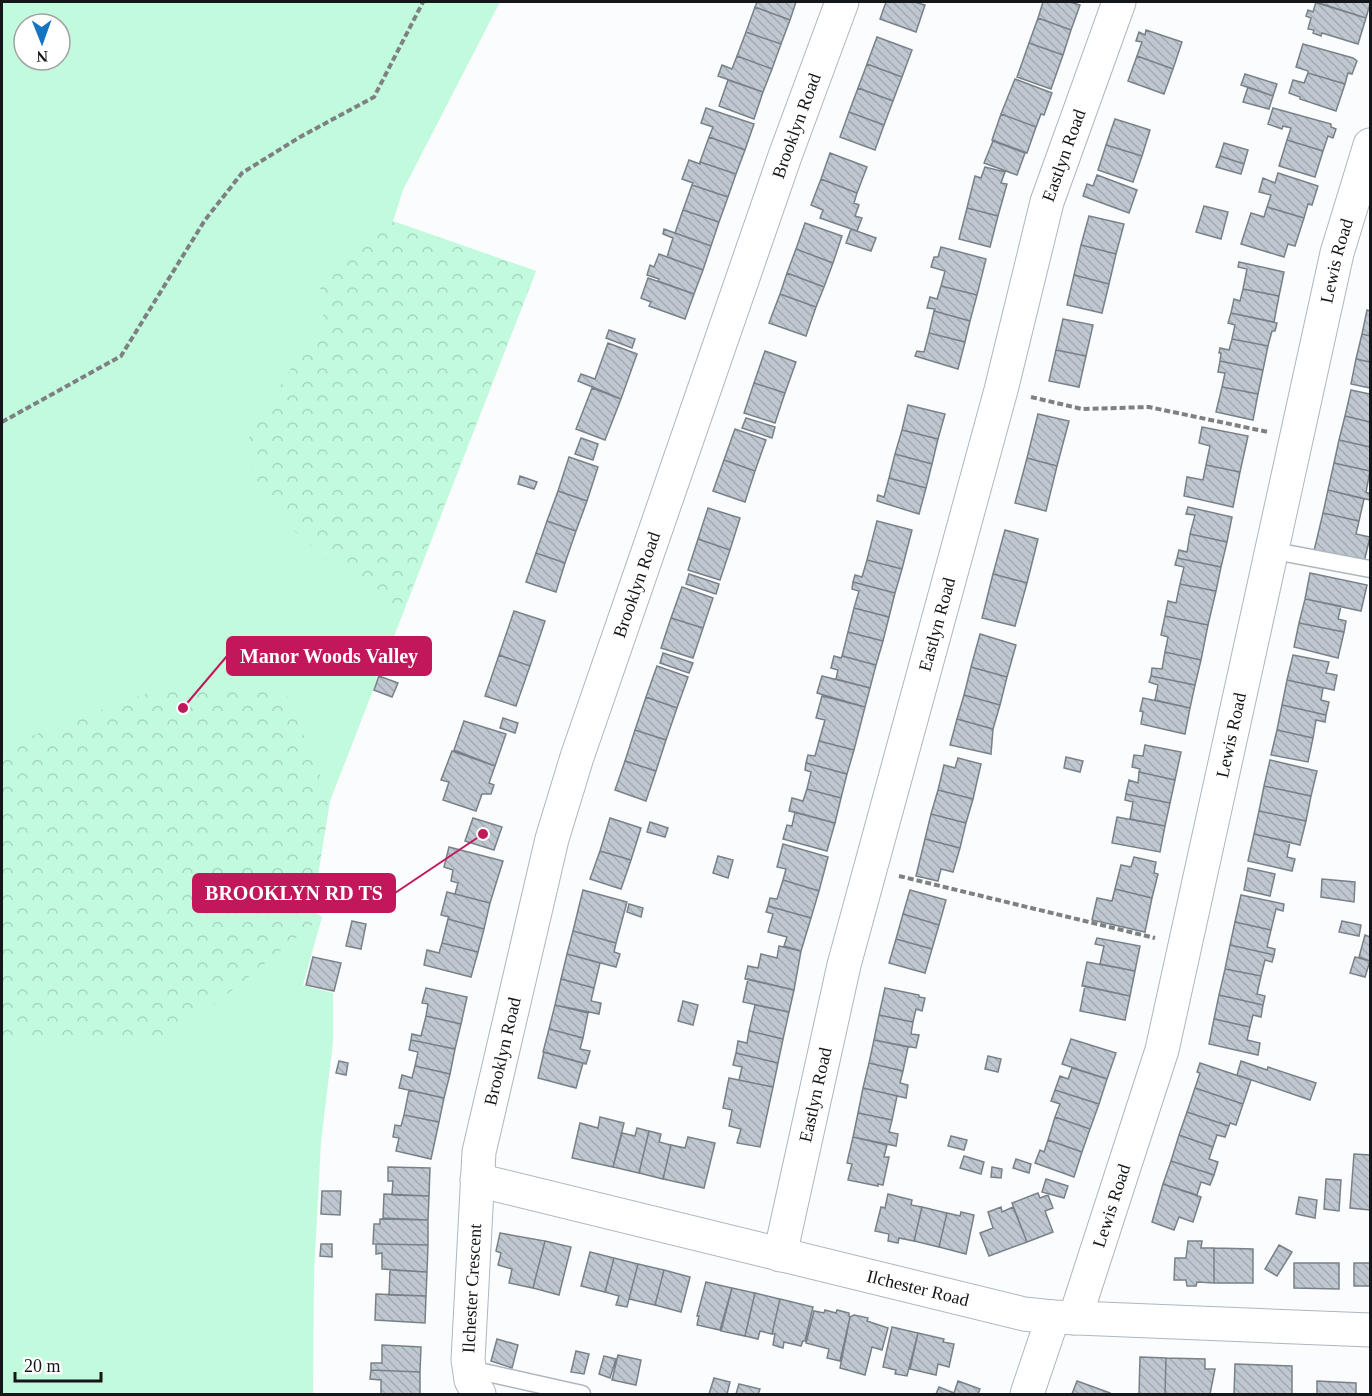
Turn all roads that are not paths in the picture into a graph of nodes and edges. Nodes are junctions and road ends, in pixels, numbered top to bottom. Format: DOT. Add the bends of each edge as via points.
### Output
graph roads {
  1 [pos="842,2"];
  2 [pos="1119,2"];
  3 [pos="1371,146"];
  4 [pos="1270,550"];
  5 [pos="1371,569"];
  6 [pos="477,1180"];
  7 [pos="780,1255"];
  8 [pos="1064,1318"];
  9 [pos="1371,1330"];
  10 [pos="474,1382"];
  11 [pos="582,1395"];
  12 [pos="1027,1395"];
  1 -- 6 [label="street, Brooklyn Road" via="777,178 552,838 479,1152"];
  2 -- 7 [label="street, Eastlyn Road" via="1047,202 1001,390 844,965"];
  3 -- 4 [label="street, Lewis Road" via="1337,253"];
  4 -- 5 [label="lane"];
  4 -- 8 [label="street, Lewis Road" via="1162,1050"];
  6 -- 7 [label="street, Ilchester Road"];
  6 -- 10 [label="street, Ilchester Crescent" via="468,1360"];
  7 -- 8 [label="street, Ilchester Road" via="1024,1314"];
  8 -- 9 [label="street, Ilchester Road"];
  8 -- 12 [label="street"];
  10 -- 11 [label="lane"];
}
